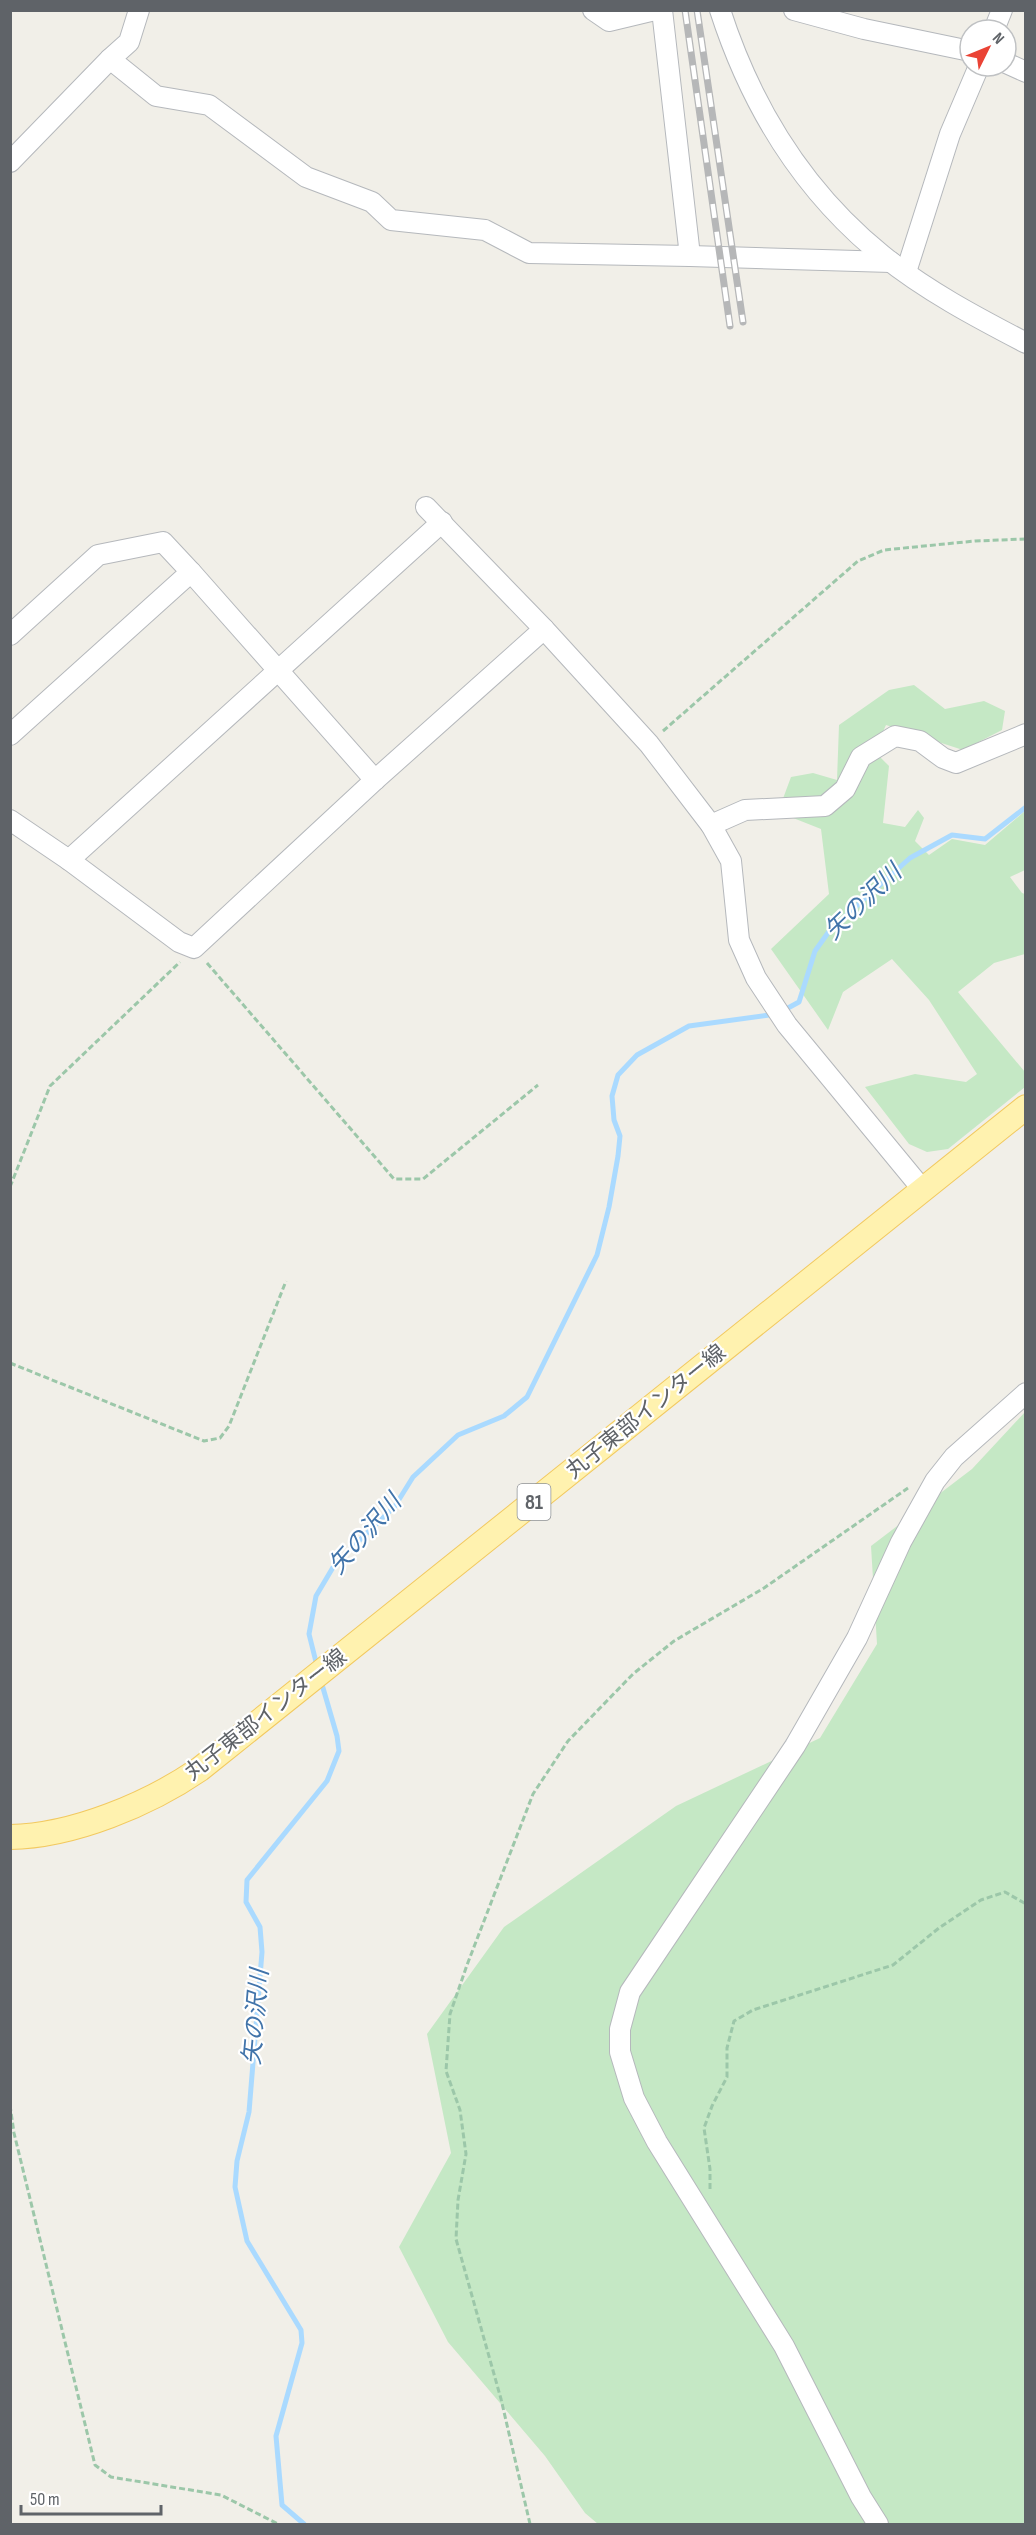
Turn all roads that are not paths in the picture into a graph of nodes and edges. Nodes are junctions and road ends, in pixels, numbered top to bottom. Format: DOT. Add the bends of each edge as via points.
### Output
graph roads {
  1 [pos="139,10"];
  2 [pos="592,10"];
  3 [pos="655,10"];
  4 [pos="662,10"];
  5 [pos="720,10"];
  6 [pos="794,10"];
  7 [pos="958,49"];
  8 [pos="110,59"];
  9 [pos="974,78"];
  10 [pos="10,162"];
  11 [pos="690,256"];
  12 [pos="899,267"];
  13 [pos="1026,343"];
  14 [pos="426,507"];
  15 [pos="442,522"];
  16 [pos="191,572"];
  17 [pos="544,629"];
  18 [pos="10,635"];
  19 [pos="277,669"];
  20 [pos="1026,734"];
  21 [pos="10,735"];
  22 [pos="375,780"];
  23 [pos="10,820"];
  24 [pos="711,825"];
  25 [pos="69,860"];
  26 [pos="1026,1107"];
  27 [pos="922,1190"];
  28 [pos="1026,1393"];
  29 [pos="10,1837"];
  30 [pos="878,2524"];
  1 -- 8 [label="street" via="129,42"];
  2 -- 3 [label="street" via="609,21"];
  4 -- 11 [label="street"];
  5 -- 12 [label="street" via="743,73 786,151 844,222"];
  6 -- 7 [label="street"];
  8 -- 10 [label="street"];
  8 -- 11 [label="street" via="156,96 208,105 306,177 372,202 392,220 484,230 529,253"];
  9 -- 12 [label="street"];
  11 -- 12 [label="street"];
  12 -- 13 [label="street" via="967,312"];
  14 -- 15 [label="street"];
  15 -- 17 [label="street"];
  15 -- 19 [label="street"];
  16 -- 18 [label="street" via="163,542 98,555"];
  16 -- 19 [label="street"];
  16 -- 21 [label="street"];
  17 -- 22 [label="street"];
  17 -- 24 [label="street" via="649,744"];
  19 -- 22 [label="street"];
  19 -- 25 [label="street"];
  20 -- 24 [label="street" via="956,763 920,741 895,736 861,757 845,789 825,806 745,810"];
  22 -- 25 [label="street" via="194,948 179,942"];
  23 -- 25 [label="street"];
  24 -- 27 [label="street" via="730,861 739,940 756,978 787,1025"];
  26 -- 27 [label="main road, 丸子東部インター線 / 81"];
  27 -- 29 [label="main road, 丸子東部インター線 / 81" via="200,1769 162,1793 120,1811 50,1832"];
  28 -- 30 [label="street" via="954,1457 935,1481 901,1542 857,1638 795,1746 630,1992 620,2029 620,2052 634,2098 657,2142 784,2346"];
}
